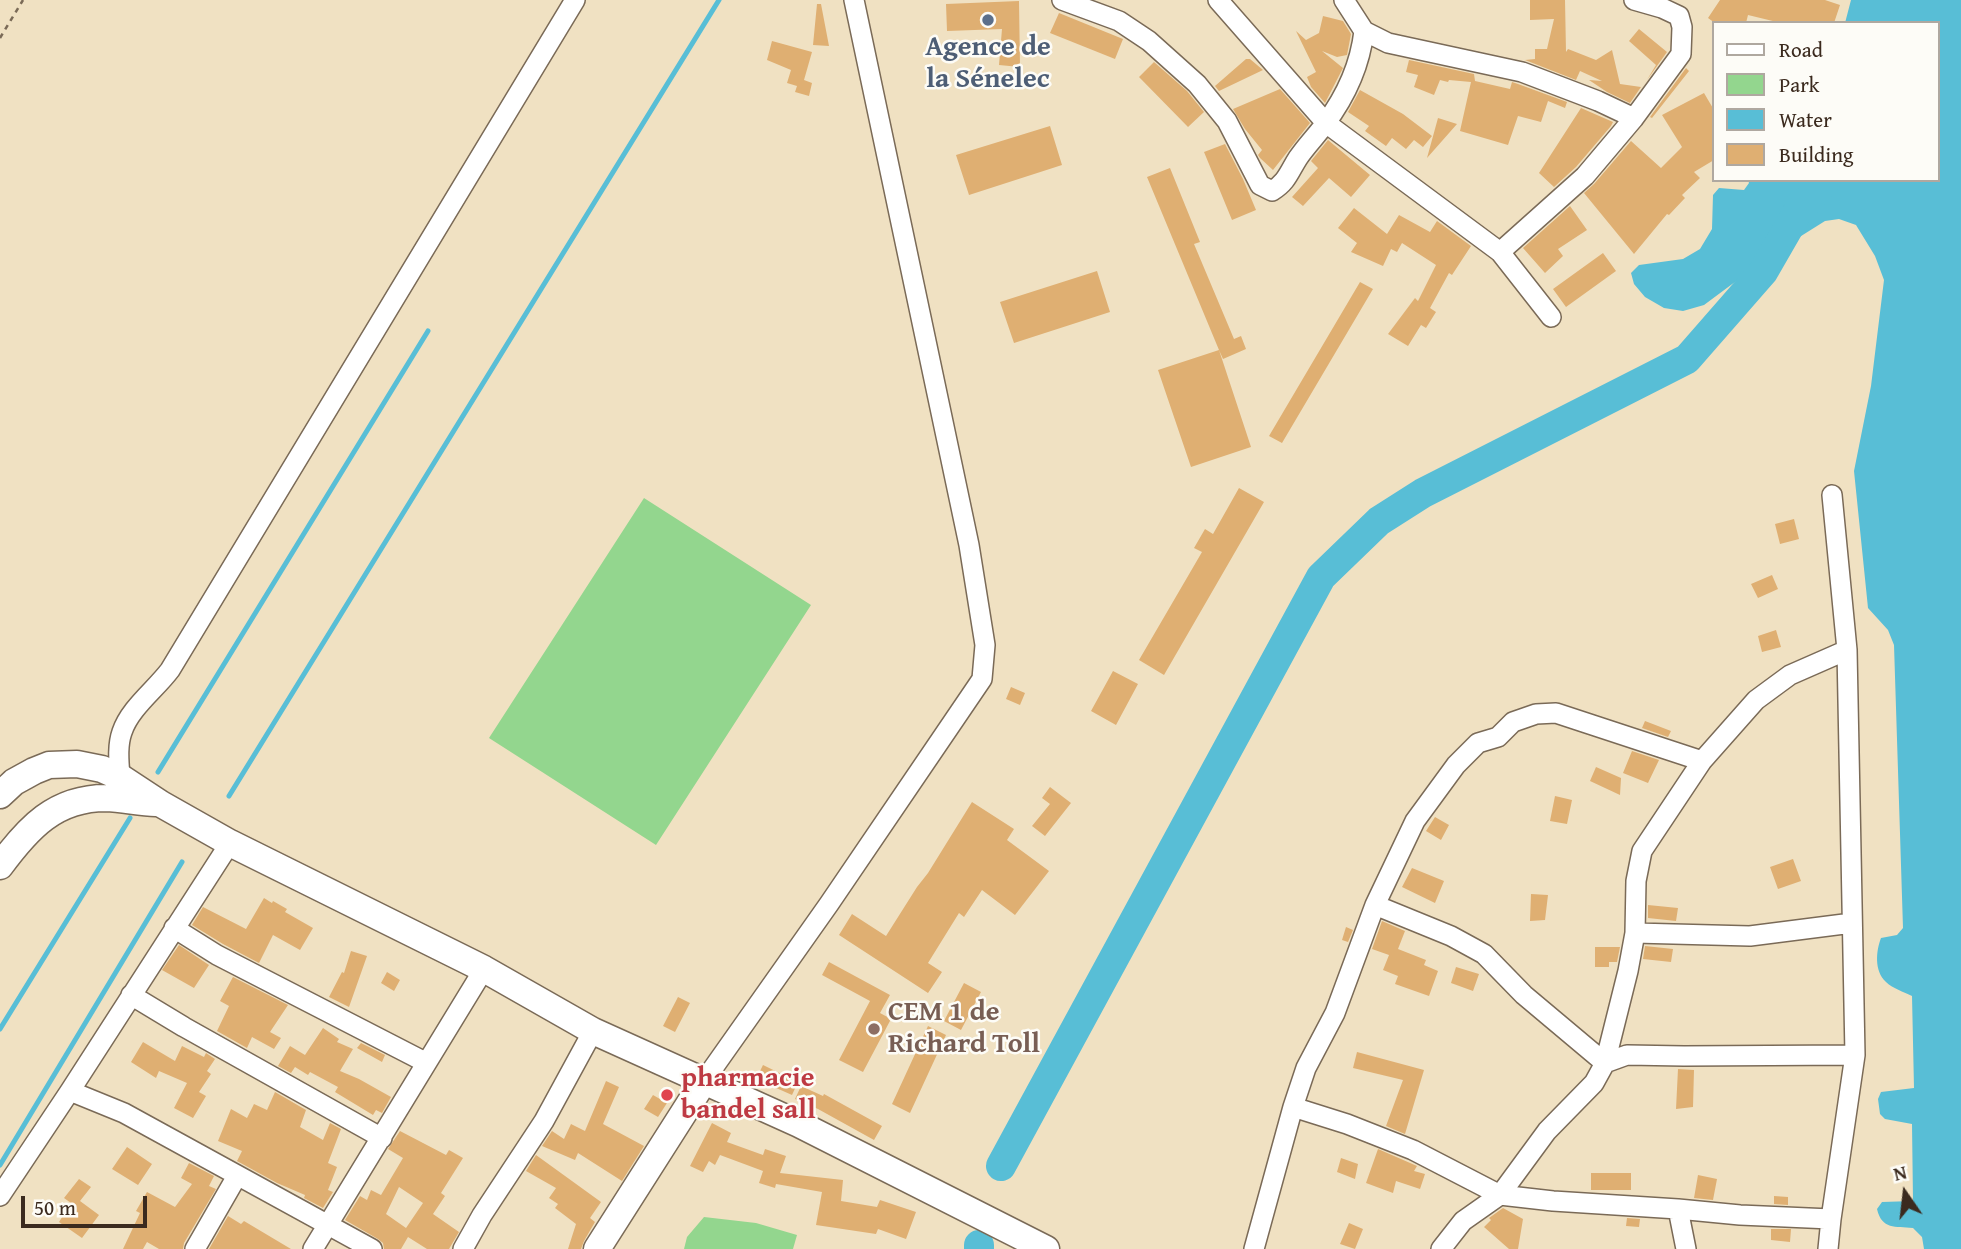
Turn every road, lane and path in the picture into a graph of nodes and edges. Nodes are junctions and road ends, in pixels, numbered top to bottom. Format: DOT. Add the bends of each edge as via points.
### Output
graph roads {
  1 [pos="23,0"];
  2 [pos="575,0"];
  3 [pos="854,0"];
  4 [pos="1062,0"];
  5 [pos="1218,0"];
  6 [pos="1344,0"];
  7 [pos="1634,0"];
  8 [pos="1364,31"];
  9 [pos="0,38"];
  10 [pos="1634,118"];
  11 [pos="1326,123"];
  12 [pos="1500,252"];
  13 [pos="1551,317"];
  14 [pos="1832,495"];
  15 [pos="1847,650"];
  16 [pos="1702,761"];
  17 [pos="120,777"];
  18 [pos="0,795"];
  19 [pos="161,804"];
  20 [pos="230,843"];
  21 [pos="0,866"];
  22 [pos="1376,905"];
  23 [pos="1852,923"];
  24 [pos="174,928"];
  25 [pos="1635,933"];
  26 [pos="484,969"];
  27 [pos="131,995"];
  28 [pos="593,1031"];
  29 [pos="1855,1055"];
  30 [pos="425,1062"];
  31 [pos="1605,1063"];
  32 [pos="704,1081"];
  33 [pos="70,1091"];
  34 [pos="1293,1107"];
  35 [pos="382,1138"];
  36 [pos="237,1176"];
  37 [pos="1500,1195"];
  38 [pos="0,1196"];
  39 [pos="1678,1209"];
  40 [pos="1831,1219"];
  41 [pos="329,1224"];
  42 [pos="195,1249"];
  43 [pos="313,1249"];
  44 [pos="372,1249"];
  45 [pos="463,1249"];
  46 [pos="597,1249"];
  47 [pos="1046,1249"];
  48 [pos="1254,1249"];
  49 [pos="1441,1249"];
  50 [pos="1686,1249"];
  51 [pos="1828,1249"];
  1 -- 9 [label="path"];
  2 -- 17 [label="street" via="170,670 131,715 122,732"];
  3 -- 32 [label="street" via="969,545 985,645 982,679"];
  4 -- 11 [label="street" via="1119,20 1197,84 1227,121 1260,185 1272,191 1283,184"];
  5 -- 11 [label="street"];
  6 -- 8 [label="street"];
  7 -- 10 [label="street" via="1679,16 1682,27 1681,54"];
  8 -- 10 [label="street" via="1388,43 1522,72"];
  8 -- 11 [label="street" via="1352,81"];
  10 -- 12 [label="street" via="1585,176"];
  11 -- 12 [label="street"];
  12 -- 13 [label="street"];
  14 -- 15 [label="street"];
  15 -- 16 [label="street" via="1790,675 1756,700"];
  15 -- 23 [label="street"];
  16 -- 22 [label="street" via="1556,713 1513,722 1498,737 1478,743 1456,765 1415,821"];
  16 -- 25 [label="street" via="1642,851"];
  17 -- 18 [label="street" via="76,764 49,765 14,782"];
  17 -- 19 [label="street"];
  19 -- 20 [label="street"];
  19 -- 21 [label="street" via="106,798 61,807 30,829"];
  20 -- 24 [label="street"];
  20 -- 26 [label="street"];
  22 -- 31 [label="street" via="1485,954 1524,995"];
  22 -- 34 [label="street"];
  23 -- 25 [label="street" via="1750,936"];
  23 -- 29 [label="street"];
  24 -- 27 [label="street"];
  24 -- 30 [label="street"];
  25 -- 31 [label="street"];
  26 -- 28 [label="street"];
  26 -- 30 [label="street"];
  27 -- 33 [label="street"];
  27 -- 35 [label="street"];
  28 -- 32 [label="street"];
  28 -- 45 [label="street" via="544,1121"];
  29 -- 31 [label="street" via="1627,1055"];
  29 -- 40 [label="street"];
  30 -- 35 [label="street"];
  31 -- 37 [label="street" via="1594,1083 1547,1131"];
  32 -- 46 [label="street"];
  32 -- 47 [label="street"];
  33 -- 36 [label="street" via="124,1113"];
  33 -- 38 [label="street"];
  34 -- 37 [label="street" via="1413,1150"];
  34 -- 48 [label="street"];
  35 -- 41 [label="street"];
  36 -- 41 [label="street"];
  36 -- 42 [label="street"];
  37 -- 39 [label="street"];
  37 -- 49 [label="street" via="1464,1221"];
  39 -- 40 [label="street"];
  39 -- 50 [label="street"];
  40 -- 51 [label="street"];
  41 -- 43 [label="street"];
  41 -- 44 [label="street"];
}
